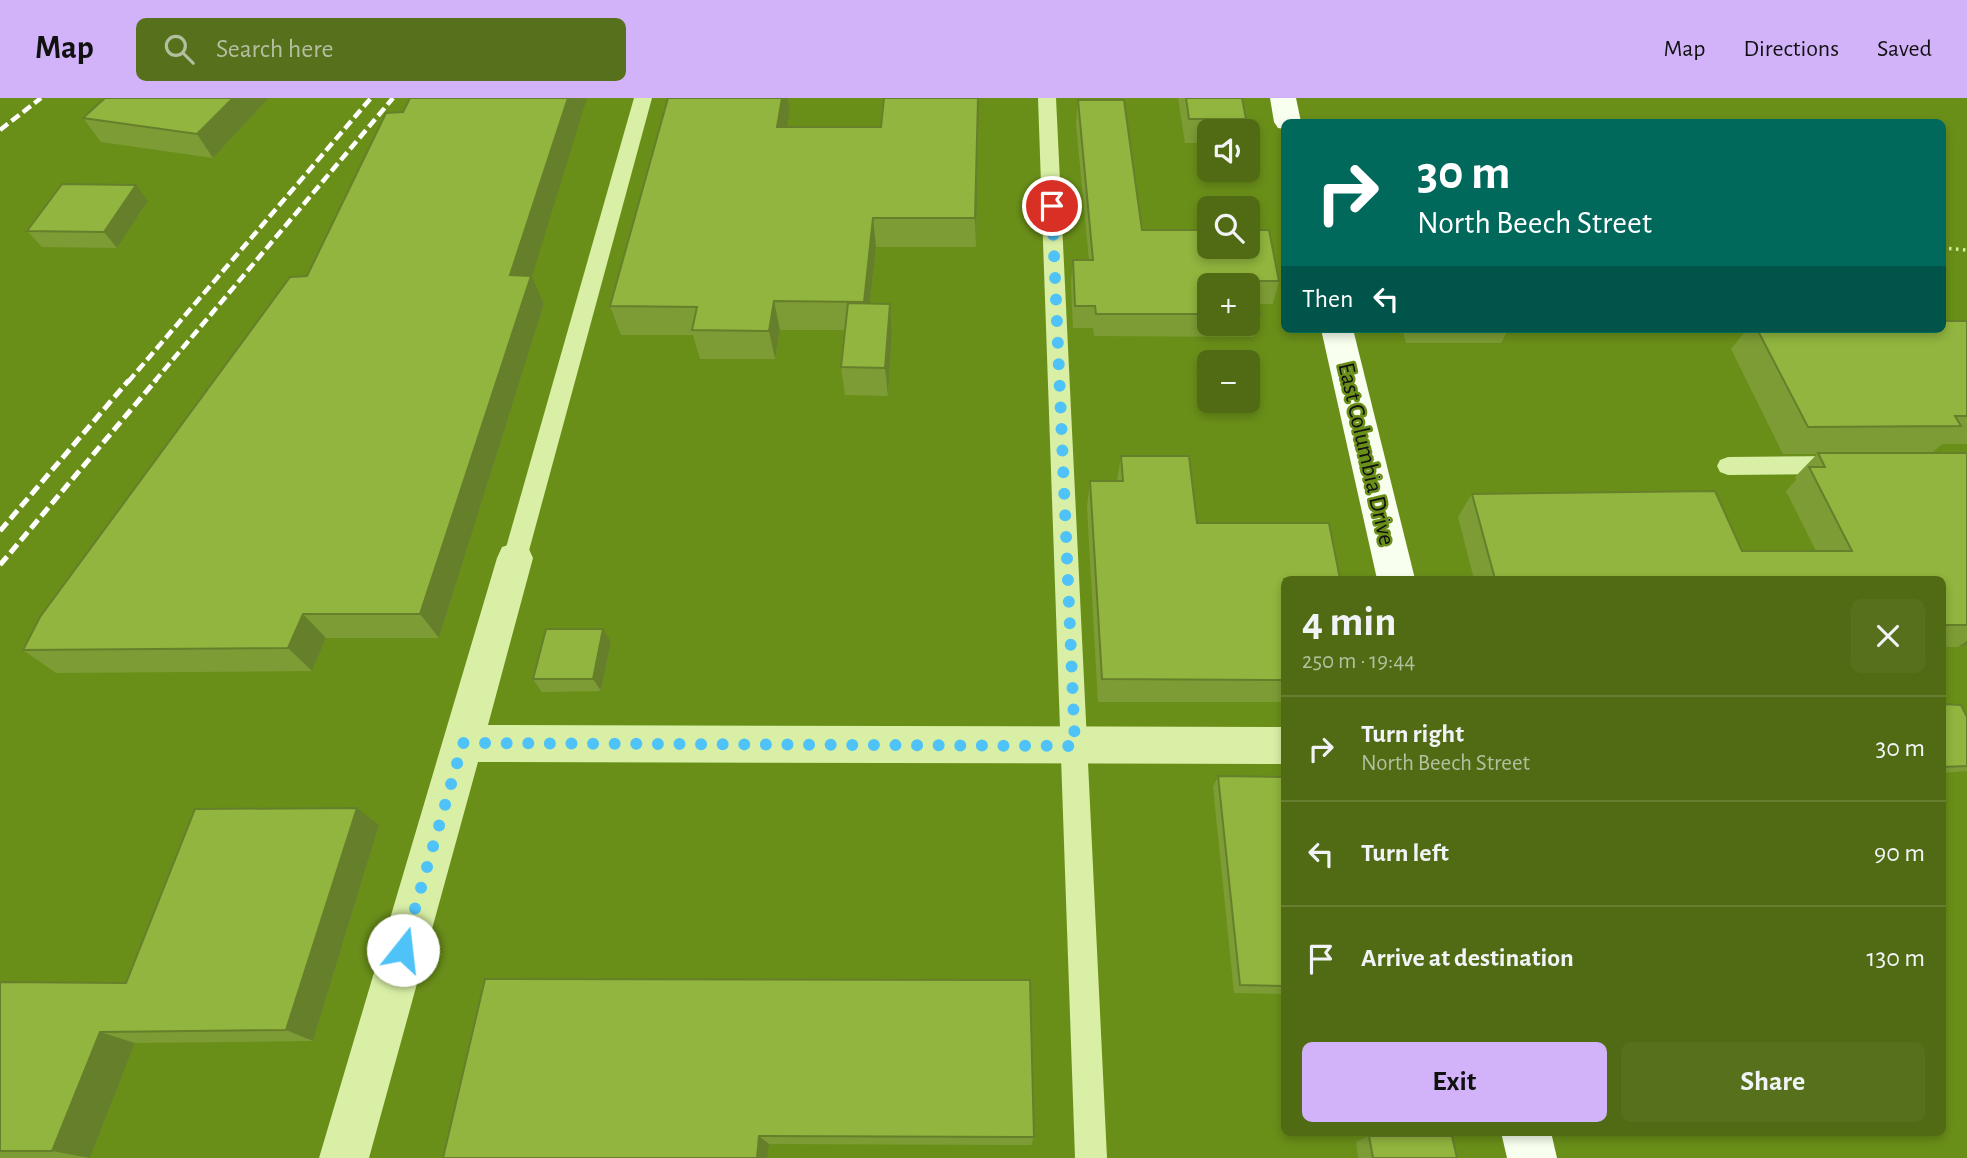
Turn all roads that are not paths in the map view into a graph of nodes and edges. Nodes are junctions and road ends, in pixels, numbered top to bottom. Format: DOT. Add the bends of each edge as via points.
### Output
graph roads {
  1 [pos="643,98"];
  2 [pos="1047,98"];
  3 [pos="1283,98"];
  4 [pos="1287,119"];
  5 [pos="1338,333"];
  6 [pos="1861,465"];
  7 [pos="1727,466"];
  8 [pos="515,558"];
  9 [pos="1395,576"];
  10 [pos="463,743"];
  11 [pos="1075,746"];
  12 [pos="1281,746"];
  13 [pos="1527,1136"];
  14 [pos="344,1158"];
  15 [pos="1091,1158"];
  16 [pos="1532,1158"];
  1 -- 8 [label="lane"];
  2 -- 11 [label="lane"];
  3 -- 4 [label="main road"];
  5 -- 9 [label="main road, East Columbia Drive"];
  6 -- 7 [label="lane"];
  8 -- 10 [label="street"];
  10 -- 11 [label="street"];
  10 -- 14 [label="street"];
  11 -- 12 [label="street"];
  11 -- 15 [label="lane"];
  13 -- 16 [label="main road"];
}
